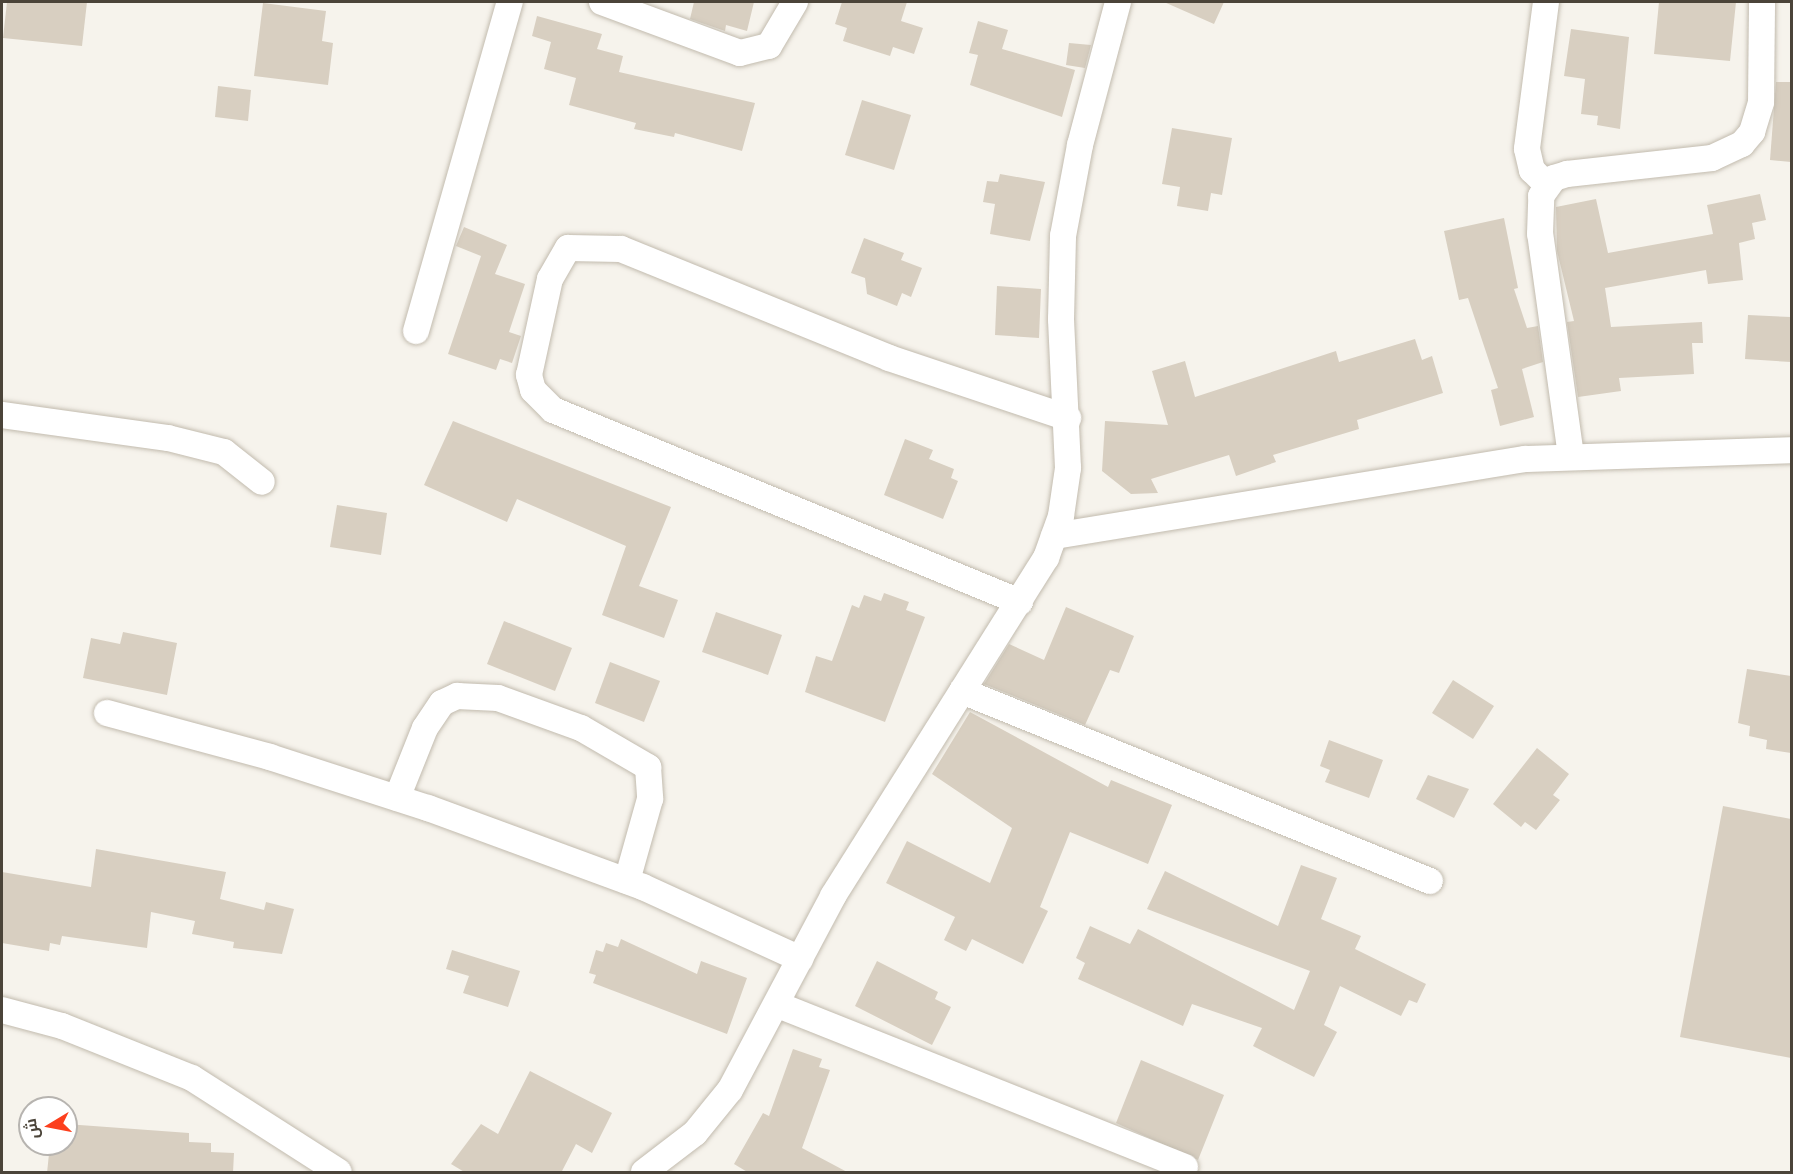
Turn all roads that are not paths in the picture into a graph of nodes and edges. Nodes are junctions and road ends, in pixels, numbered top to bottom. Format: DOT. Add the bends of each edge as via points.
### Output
graph roads {
  1 [pos="510,2"];
  2 [pos="602,2"];
  3 [pos="795,2"];
  4 [pos="1115,2"];
  5 [pos="1546,2"];
  6 [pos="1762,2"];
  7 [pos="1547,185"];
  8 [pos="416,331"];
  9 [pos="2,416"];
  10 [pos="1068,418"];
  11 [pos="1791,450"];
  12 [pos="1571,456"];
  13 [pos="261,482"];
  14 [pos="1054,536"];
  15 [pos="1020,602"];
  16 [pos="962,691"];
  17 [pos="107,713"];
  18 [pos="397,798"];
  19 [pos="627,881"];
  20 [pos="1431,881"];
  21 [pos="800,959"];
  22 [pos="777,1005"];
  23 [pos="2,1010"];
  24 [pos="1185,1167"];
  25 [pos="651,1171"];
  26 [pos="339,1173"];
  1 -- 8 [label="street"];
  2 -- 3 [label="street" via="740,53 769,46"];
  4 -- 10 [label="street" via="1080,145 1063,236 1060,319"];
  5 -- 7 [label="street" via="1527,149 1532,170"];
  6 -- 7 [label="street" via="1761,102 1752,132 1742,144 1712,158 1567,174"];
  7 -- 12 [label="street" via="1541,196 1540,234"];
  9 -- 13 [label="street" via="168,438 224,452"];
  10 -- 14 [label="street" via="1068,468"];
  10 -- 15 [label="street" via="889,358 621,249 568,248 558,258 544,302 529,375 533,390 554,410"];
  11 -- 12 [label="street"];
  12 -- 14 [label="street" via="1460,468"];
  14 -- 15 [label="street"];
  15 -- 16 [label="street"];
  16 -- 20 [label="street"];
  16 -- 21 [label="street" via="833,896"];
  17 -- 18 [label="street"];
  18 -- 19 [label="street"];
  18 -- 19 [label="street" via="425,728 442,703 466,696 508,702 581,728 648,766 650,799"];
  19 -- 21 [label="street"];
  21 -- 22 [label="street"];
  22 -- 24 [label="street"];
  22 -- 25 [label="street" via="730,1090 695,1133"];
  23 -- 26 [label="street" via="62,1026 192,1078"];
}
